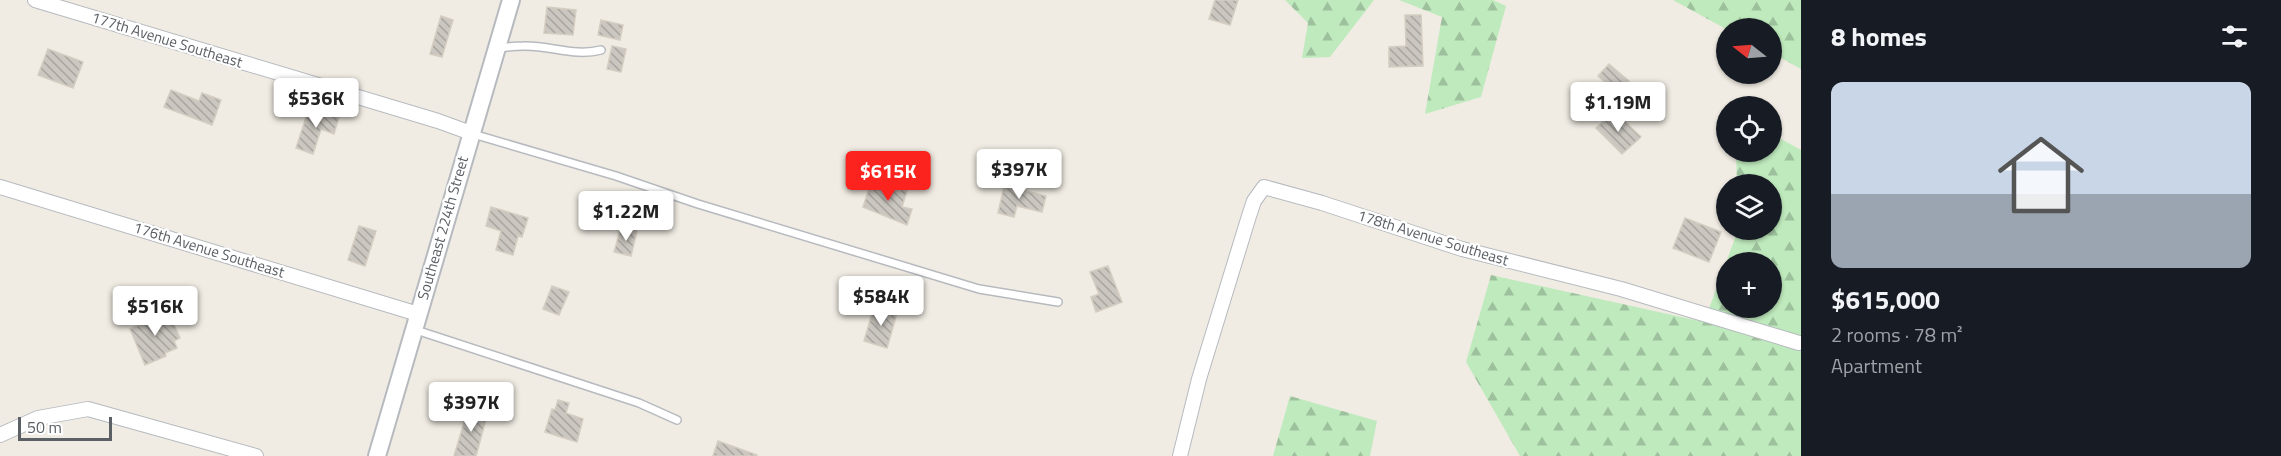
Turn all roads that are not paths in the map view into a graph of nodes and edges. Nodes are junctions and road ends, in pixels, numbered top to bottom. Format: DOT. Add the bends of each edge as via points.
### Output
graph roads {
  1 [pos="35,0"];
  2 [pos="511,0"];
  3 [pos="496,49"];
  4 [pos="601,50"];
  5 [pos="471,133"];
  6 [pos="0,187"];
  7 [pos="1058,302"];
  8 [pos="416,322"];
  9 [pos="1799,343"];
  10 [pos="677,420"];
  11 [pos="0,435"];
  12 [pos="256,456"];
  13 [pos="376,456"];
  14 [pos="1180,456"];
  1 -- 5 [label="street, 177th Avenue Southeast"];
  2 -- 3 [label="street, Southeast 224th Street"];
  3 -- 4 [label="lane" via="524,45 567,52"];
  3 -- 5 [label="street, Southeast 224th Street"];
  5 -- 7 [label="lane" via="979,290"];
  5 -- 8 [label="street, Southeast 224th Street"];
  6 -- 8 [label="street, 176th Avenue Southeast"];
  8 -- 10 [label="lane"];
  8 -- 13 [label="street, Southeast 224th Street"];
  9 -- 14 [label="street, 178th Avenue Southeast" via="1621,289 1462,249 1264,187 1249,216 1199,379"];
  11 -- 12 [label="street" via="38,418 88,409"];
}
